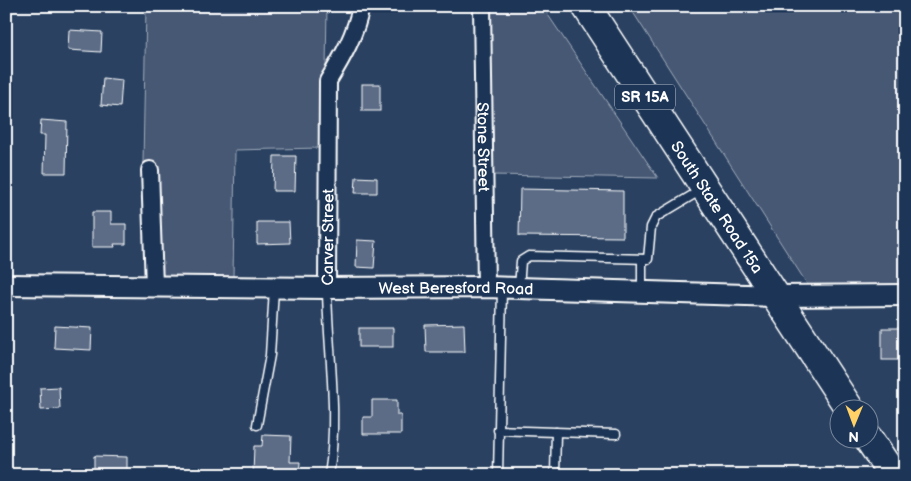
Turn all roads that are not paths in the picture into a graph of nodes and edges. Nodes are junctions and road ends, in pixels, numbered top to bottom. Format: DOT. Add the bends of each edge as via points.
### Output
graph roads {
  1 [pos="361,6"];
  2 [pos="482,6"];
  3 [pos="586,6"];
  4 [pos="150,170"];
  5 [pos="704,187"];
  6 [pos="642,259"];
  7 [pos="6,285"];
  8 [pos="154,286"];
  9 [pos="274,287"];
  10 [pos="327,288"];
  11 [pos="502,288"];
  12 [pos="642,292"];
  13 [pos="905,295"];
  14 [pos="775,296"];
  15 [pos="842,398"];
  16 [pos="257,425"];
  17 [pos="498,430"];
  18 [pos="556,432"];
  19 [pos="616,434"];
  20 [pos="875,448"];
  21 [pos="329,475"];
  22 [pos="498,475"];
  23 [pos="555,475"];
  24 [pos="893,475"];
  1 -- 10 [label="street, Carver Street" via="343,56 328,82"];
  2 -- 11 [label="street, Stone Street"];
  3 -- 5 [label="highway, South State Road 15a / SR 15A"];
  4 -- 8 [label="street"];
  5 -- 6 [label="lane" via="656,217 651,227 648,258"];
  5 -- 14 [label="highway, South State Road 15a / SR 15A"];
  6 -- 11 [label="lane" via="529,256 521,261"];
  6 -- 12 [label="lane"];
  7 -- 8 [label="street, West Beresford Road"];
  8 -- 9 [label="street, West Beresford Road"];
  9 -- 10 [label="street, West Beresford Road"];
  9 -- 16 [label="lane" via="270,355"];
  10 -- 11 [label="street, West Beresford Road"];
  10 -- 21 [label="lane, Carver Street" via="332,394"];
  11 -- 12 [label="street, West Beresford Road"];
  11 -- 17 [label="lane"];
  12 -- 14 [label="street, West Beresford Road"];
  13 -- 14 [label="street, West Beresford Road"];
  14 -- 15 [label="highway, South State Road 15a / SR 15A"];
  17 -- 18 [label="lane"];
  17 -- 22 [label="lane"];
  18 -- 19 [label="lane"];
  18 -- 23 [label="lane"];
  20 -- 24 [label="highway"];
}
